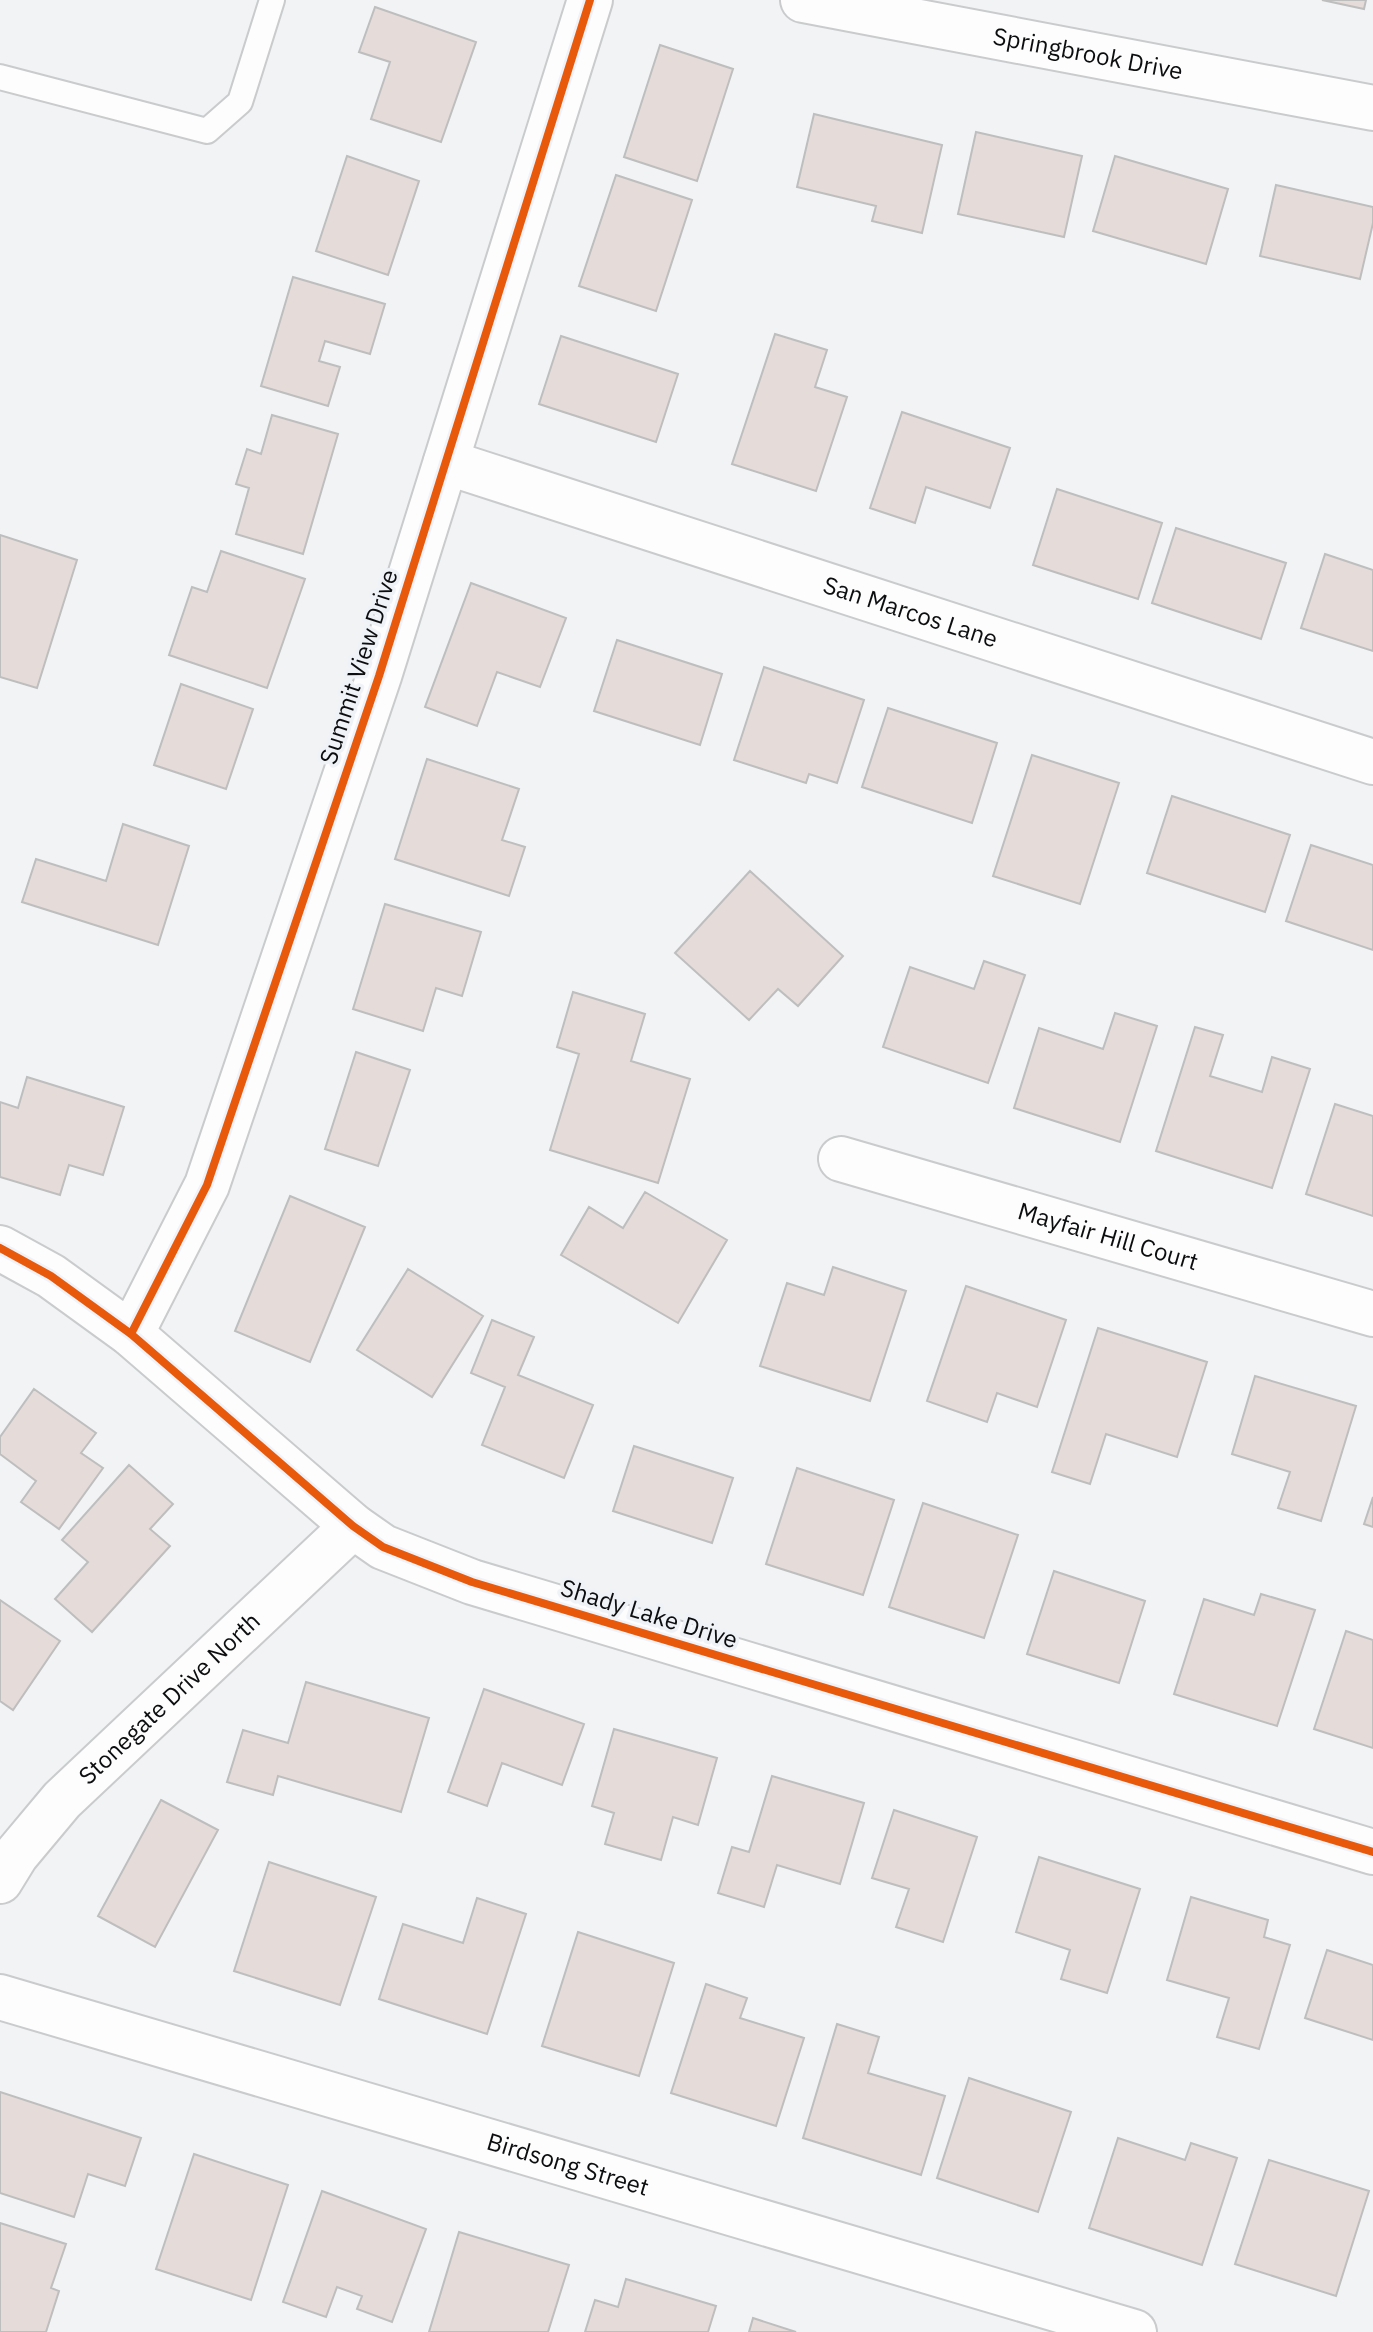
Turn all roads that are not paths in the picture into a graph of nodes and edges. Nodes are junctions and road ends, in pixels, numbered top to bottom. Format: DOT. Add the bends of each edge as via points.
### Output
graph roads {
  1 [pos="272,0"];
  2 [pos="590,0"];
  3 [pos="803,0"];
  4 [pos="0,77"];
  5 [pos="1373,108"];
  6 [pos="446,462"];
  7 [pos="1373,762"];
  8 [pos="841,1159"];
  9 [pos="0,1248"];
  10 [pos="1373,1314"];
  11 [pos="131,1334"];
  12 [pos="353,1526"];
  13 [pos="1373,1852"];
  14 [pos="0,1881"];
  15 [pos="0,1997"];
  16 [pos="1134,2332"];
  1 -- 4 [label="lane" via="240,102 207,131"];
  2 -- 6 [label="street, Summit View Drive"];
  3 -- 5 [label="street, Springbrook Drive"];
  6 -- 7 [label="street, San Marcos Lane"];
  6 -- 11 [label="street, Summit View Drive" via="207,1185"];
  8 -- 10 [label="street, Mayfair Hill Court"];
  9 -- 11 [label="street, Shady Lake Drive" via="51,1276"];
  11 -- 12 [label="street, Shady Lake Drive"];
  12 -- 13 [label="street, Shady Lake Drive" via="383,1547 472,1582"];
  12 -- 14 [label="street, Stonegate Drive North" via="62,1800"];
  15 -- 16 [label="street, Birdsong Street"];
}
